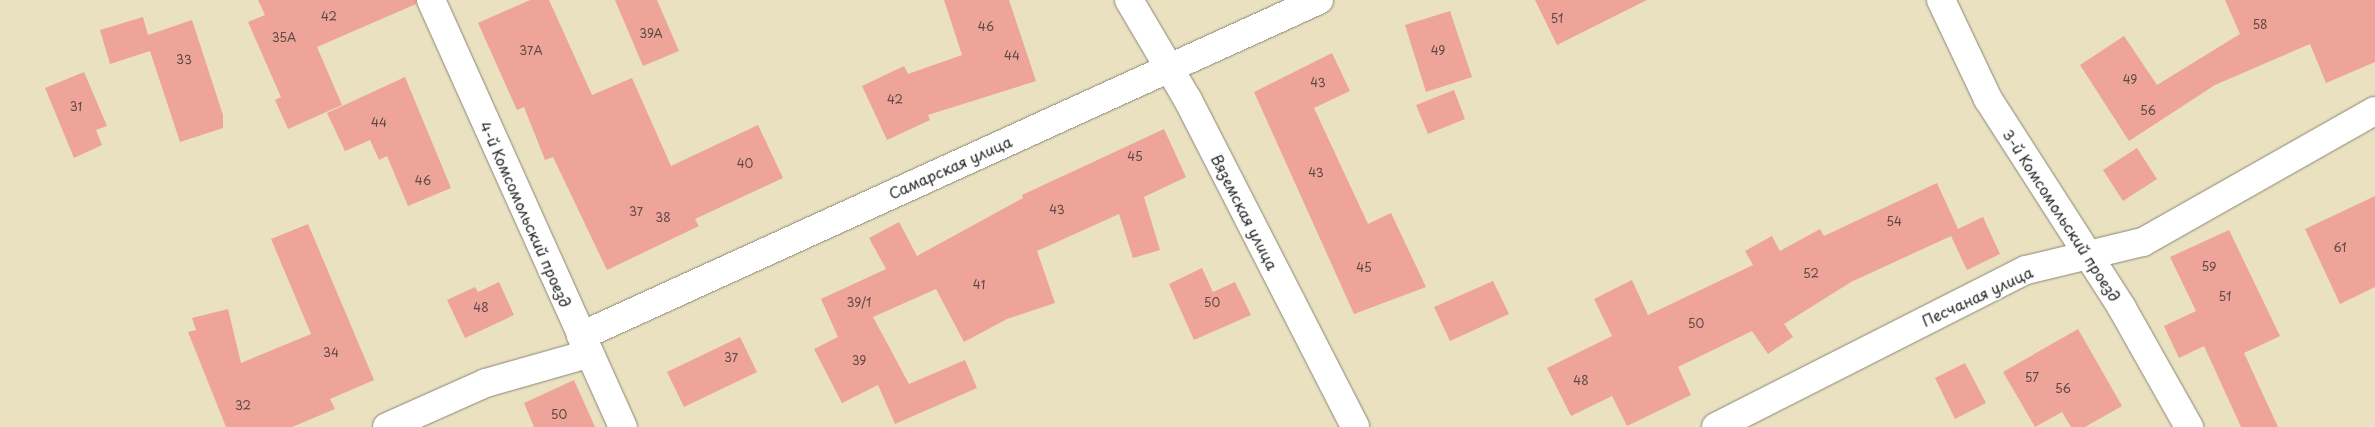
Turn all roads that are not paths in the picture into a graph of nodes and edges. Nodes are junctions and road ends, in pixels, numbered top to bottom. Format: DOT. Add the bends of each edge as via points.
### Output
graph roads {
  1 [pos="431,0"];
  2 [pos="1129,0"];
  3 [pos="1319,0"];
  4 [pos="1941,0"];
  5 [pos="1170,70"];
  6 [pos="2375,111"];
  7 [pos="2089,257"];
  8 [pos="584,345"];
  9 [pos="387,427"];
  10 [pos="623,427"];
  11 [pos="1355,427"];
  12 [pos="1716,427"];
  13 [pos="2189,427"];
  1 -- 8 [label="street, 4-й Комсомольский проезд"];
  2 -- 5 [label="street, Вяземская улица" via="1146,35"];
  3 -- 5 [label="street, Самарская улица"];
  4 -- 7 [label="street, 3-й Комсомольский проезд" via="1988,99"];
  5 -- 8 [label="street, Самарская улица"];
  5 -- 11 [label="street, Вяземская улица"];
  6 -- 7 [label="street, Песчаная улица" via="2143,242"];
  7 -- 12 [label="street, Песчаная улица" via="2026,270"];
  7 -- 13 [label="street, 3-й Комсомольский проезд"];
  8 -- 9 [label="street, Самарская улица" via="486,383"];
  8 -- 10 [label="street, 4-й Комсомольский проезд"];
}
